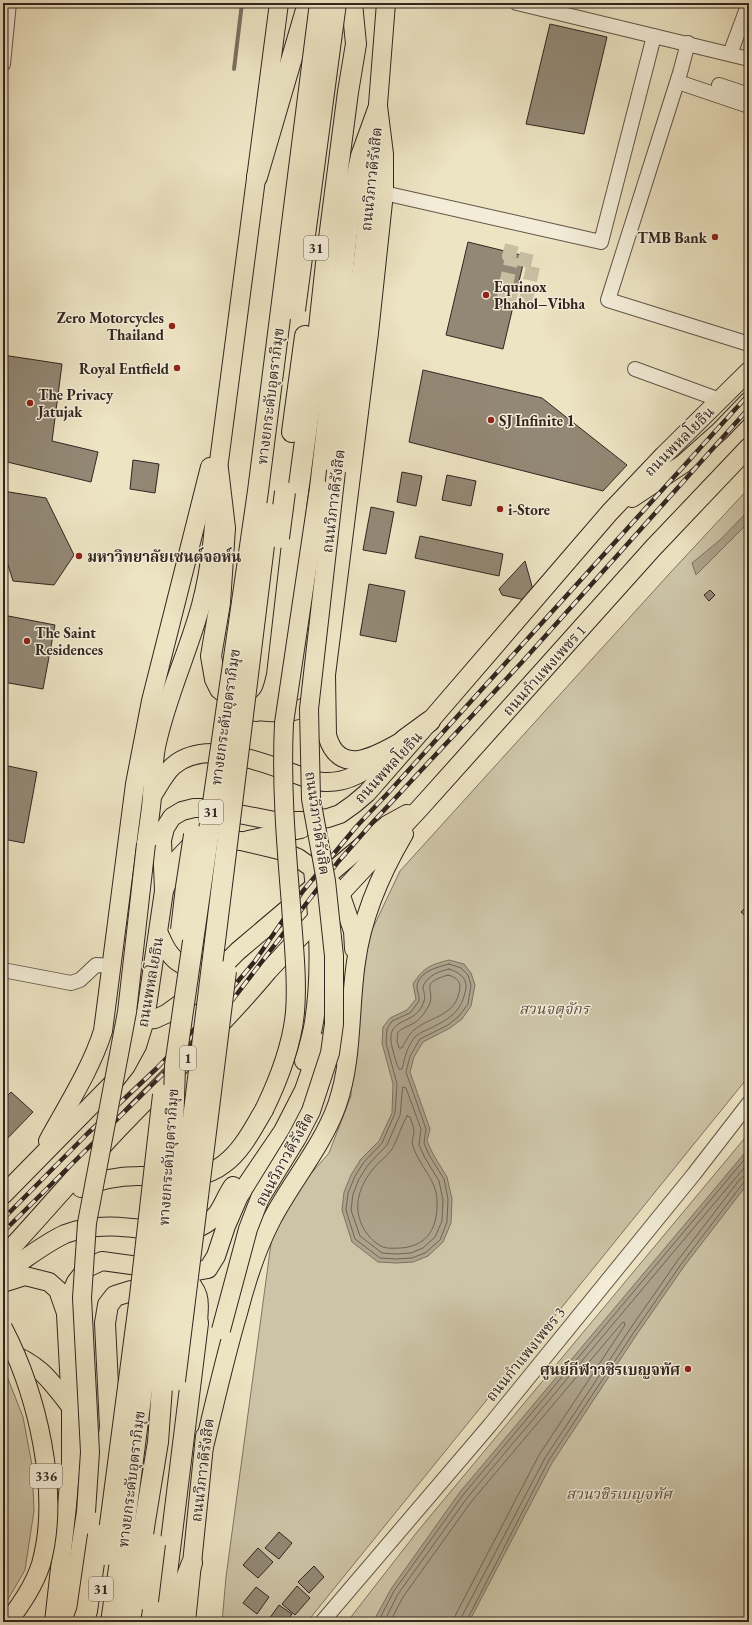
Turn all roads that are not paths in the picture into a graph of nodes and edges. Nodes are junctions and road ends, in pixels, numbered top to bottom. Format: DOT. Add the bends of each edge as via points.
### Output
graph roads {
  1 [pos="10,3"];
  2 [pos="279,3"];
  3 [pos="308,3"];
  4 [pos="312,3"];
  5 [pos="320,3"];
  6 [pos="336,3"];
  7 [pos="347,3"];
  8 [pos="352,3"];
  9 [pos="386,3"];
  10 [pos="517,3"];
  11 [pos="748,3"];
  12 [pos="654,36"];
  13 [pos="688,43"];
  14 [pos="730,54"];
  15 [pos="749,58"];
  16 [pos="3,64"];
  17 [pos="679,78"];
  18 [pos="749,95"];
  19 [pos="378,106"];
  20 [pos="749,106"];
  21 [pos="257,177"];
  22 [pos="384,193"];
  23 [pos="749,344"];
  24 [pos="635,369"];
  25 [pos="749,370"];
  26 [pos="720,400"];
  27 [pos="749,401"];
  28 [pos="222,445"];
  29 [pos="749,447"];
  30 [pos="218,469"];
  31 [pos="610,512"];
  32 [pos="326,675"];
  33 [pos="256,711"];
  34 [pos="430,721"];
  35 [pos="404,740"];
  36 [pos="152,796"];
  37 [pos="420,808"];
  38 [pos="328,818"];
  39 [pos="241,841"];
  40 [pos="318,877"];
  41 [pos="164,891"];
  42 [pos="340,893"];
  43 [pos="317,918"];
  44 [pos="159,934"];
  45 [pos="238,951"];
  46 [pos="356,962"];
  47 [pos="3,970"];
  48 [pos="111,973"];
  49 [pos="150,988"];
  50 [pos="122,1010"];
  51 [pos="145,1020"];
  52 [pos="103,1031"];
  53 [pos="346,1062"];
  54 [pos="175,1066"];
  55 [pos="749,1103"];
  56 [pos="38,1160"];
  57 [pos="3,1195"];
  58 [pos="58,1198"];
  59 [pos="213,1217"];
  60 [pos="222,1237"];
  61 [pos="3,1257"];
  62 [pos="3,1269"];
  63 [pos="182,1272"];
  64 [pos="3,1283"];
  65 [pos="66,1314"];
  66 [pos="198,1323"];
  67 [pos="3,1328"];
  68 [pos="3,1350"];
  69 [pos="71,1406"];
  70 [pos="158,1442"];
  71 [pos="204,1446"];
  72 [pos="192,1563"];
  73 [pos="188,1603"];
  74 [pos="8,1622"];
  75 [pos="54,1622"];
  76 [pos="69,1622"];
  77 [pos="84,1622"];
  78 [pos="97,1622"];
  79 [pos="111,1622"];
  80 [pos="130,1622"];
  81 [pos="146,1622"];
  82 [pos="161,1622"];
  83 [pos="169,1622"];
  84 [pos="186,1622"];
  85 [pos="193,1622"];
  86 [pos="322,1622"];
  1 -- 16 [label="street"];
  2 -- 21 [label="main road, 31"];
  3 -- 21 [label="highway"];
  4 -- 78 [label="highway, 31, bridge" via="252,490 186,887 140,1296"];
  5 -- 54 [label="highway, ทางยกระดับอุตราภิมุข / 31, bridge" via="258,491"];
  6 -- 70 [label="highway, ทางยกระดับอุตราภิมุข / 31, bridge" via="269,504 176,1252 165,1345"];
  7 -- 81 [label="highway, 31, bridge"];
  8 -- 33 [label="highway" via="356,44 327,254 277,675 273,693"];
  9 -- 19 [label="main road, ถนนวิภาวดีรังสิต"];
  10 -- 12 [label="street"];
  11 -- 14 [label="street"];
  12 -- 13 [label="street"];
  12 -- 22 [label="street" via="602,242"];
  13 -- 14 [label="street"];
  13 -- 17 [label="street"];
  14 -- 15 [label="street"];
  17 -- 18 [label="street"];
  17 -- 20 [label="street"];
  17 -- 23 [label="street" via="608,300"];
  19 -- 22 [label="main road" via="384,154"];
  19 -- 58 [label="main road, bridge" via="360,156 353,189 319,488 284,723 284,826 296,983 295,1012 284,1062 276,1086 248,1136 235,1154 214,1171 202,1176 140,1176 110,1179 86,1185"];
  19 -- 71 [label="main road, ถนนวิภาวดีรังสิต, bridge" via="364,252 309,709 311,799 326,881 334,956 334,1024 330,1053 311,1111 260,1198 246,1237 221,1330"];
  21 -- 28 [label="main road, 31"];
  22 -- 32 [label="main road"];
  24 -- 26 [label="street"];
  25 -- 26 [label="main road, ถนนพหลโยธิน"];
  26 -- 31 [label="main road, ถนนพหลโยธิน"];
  27 -- 31 [label="main road, ถนนพหลโยธิน" via="683,464"];
  28 -- 30 [label="main road, 31"];
  28 -- 48 [label="main road" via="206,479 151,701 135,784"];
  29 -- 37 [label="main road, ถนนกำแพงเพชร 1" via="653,548"];
  30 -- 33 [label="highway" via="225,528 220,603 211,656 215,679 220,689 240,705"];
  30 -- 36 [label="main road, 31" via="213,546 207,579 158,740 152,772"];
  31 -- 34 [label="main road, ถนนพหลโยธิน"];
  32 -- 33 [label="main road" via="315,700 302,708 288,712"];
  32 -- 35 [label="main road" via="327,734 329,743 342,757 365,760"];
  34 -- 35 [label="highway"];
  34 -- 38 [label="main road, ถนนพหลโยธิน" via="367,793 340,814"];
  35 -- 36 [label="main road" via="354,777 327,782 234,755 200,754 172,767"];
  36 -- 76 [label="main road, 31, bridge" via="127,1012 86,1223 82,1298 90,1452 86,1512"];
  37 -- 40 [label="main road" via="387,825"];
  37 -- 42 [label="main road, ถนนกำแพงเพชร 1"];
  37 -- 46 [label="main road" via="377,886"];
  38 -- 39 [label="main road" via="308,827"];
  38 -- 41 [label="main road, ถนนพหลโยธิน" via="290,822 208,808 182,811 172,817 165,828 162,840"];
  39 -- 40 [label="main road" via="298,858"];
  39 -- 41 [label="main road" via="219,840 191,845 177,860"];
  40 -- 42 [label="main road"];
  40 -- 43 [label="main road"];
  40 -- 45 [label="main road"];
  41 -- 44 [label="main road, ถนนพหลโยธิน"];
  42 -- 43 [label="main road, ถนนกำแพงเพชร 1"];
  42 -- 46 [label="main road" via="352,931"];
  43 -- 58 [label="main road, 1" via="234,1011 107,1142"];
  43 -- 59 [label="main road" via="318,957 314,1022 303,1067 284,1114 245,1167"];
  44 -- 45 [label="main road" via="170,954 179,963 190,968 204,968 217,964"];
  44 -- 49 [label="main road, ถนนพหลโยธิน"];
  45 -- 51 [label="main road" via="198,991 166,1014"];
  46 -- 53 [label="main road"];
  47 -- 48 [label="street" via="71,983 80,980 96,965"];
  48 -- 50 [label="main road" via="111,993"];
  48 -- 52 [label="main road"];
  49 -- 50 [label="main road"];
  49 -- 51 [label="main road, ถนนพหลโยธิน"];
  50 -- 51 [label="main road" via="135,1018"];
  50 -- 52 [label="main road"];
  51 -- 56 [label="main road, ถนนพหลโยธิน" via="137,1046 126,1066 112,1084"];
  52 -- 56 [label="main road" via="91,1062"];
  53 -- 60 [label="main road" via="340,1046 334,1042 325,1042 318,1047 304,1090 283,1131 239,1196"];
  53 -- 71 [label="main road" via="337,1105 327,1128 271,1221 256,1253 231,1336"];
  54 -- 77 [label="highway, bridge" via="160,1116 130,1276 109,1463"];
  54 -- 79 [label="highway, ทางยกระดับอุตราภิมุข / 31, bridge" via="173,1132 165,1212"];
  55 -- 86 [label="street, ถนนกำแพงเพชร 3" via="490,1425"];
  56 -- 57 [label="main road, ถนนพหลโยธิน"];
  58 -- 61 [label="main road, 1"];
  59 -- 60 [label="main road" via="222,1223"];
  59 -- 62 [label="main road" via="196,1229 186,1232 105,1226 65,1234"];
  60 -- 63 [label="main road" via="216,1256 208,1269"];
  63 -- 65 [label="main road" via="102,1260 87,1268 76,1282"];
  63 -- 66 [label="main road" via="197,1292 200,1302"];
  64 -- 65 [label="main road" via="25,1276 49,1282 58,1290"];
  65 -- 69 [label="main road"];
  66 -- 77 [label="highway" via="191,1306 180,1297 160,1292 131,1291 115,1296 108,1305 105,1323 110,1427"];
  66 -- 82 [label="highway"];
  67 -- 74 [label="main road, 336, bridge" via="29,1392 42,1439 48,1522 34,1581"];
  68 -- 69 [label="main road" via="34,1365 50,1379"];
  69 -- 75 [label="main road" via="71,1462"];
  70 -- 80 [label="highway, ทางยกระดับอุตราภิมุข / 31, bridge"];
  70 -- 81 [label="highway, bridge"];
  71 -- 72 [label="main road, ถนนวิภาวดีรังสิต"];
  72 -- 73 [label="main road, ถนนวิภาวดีรังสิต"];
  72 -- 83 [label="highway"];
  73 -- 84 [label="main road, ถนนวิภาวดีรังสิต"];
  73 -- 85 [label="street"];
}
